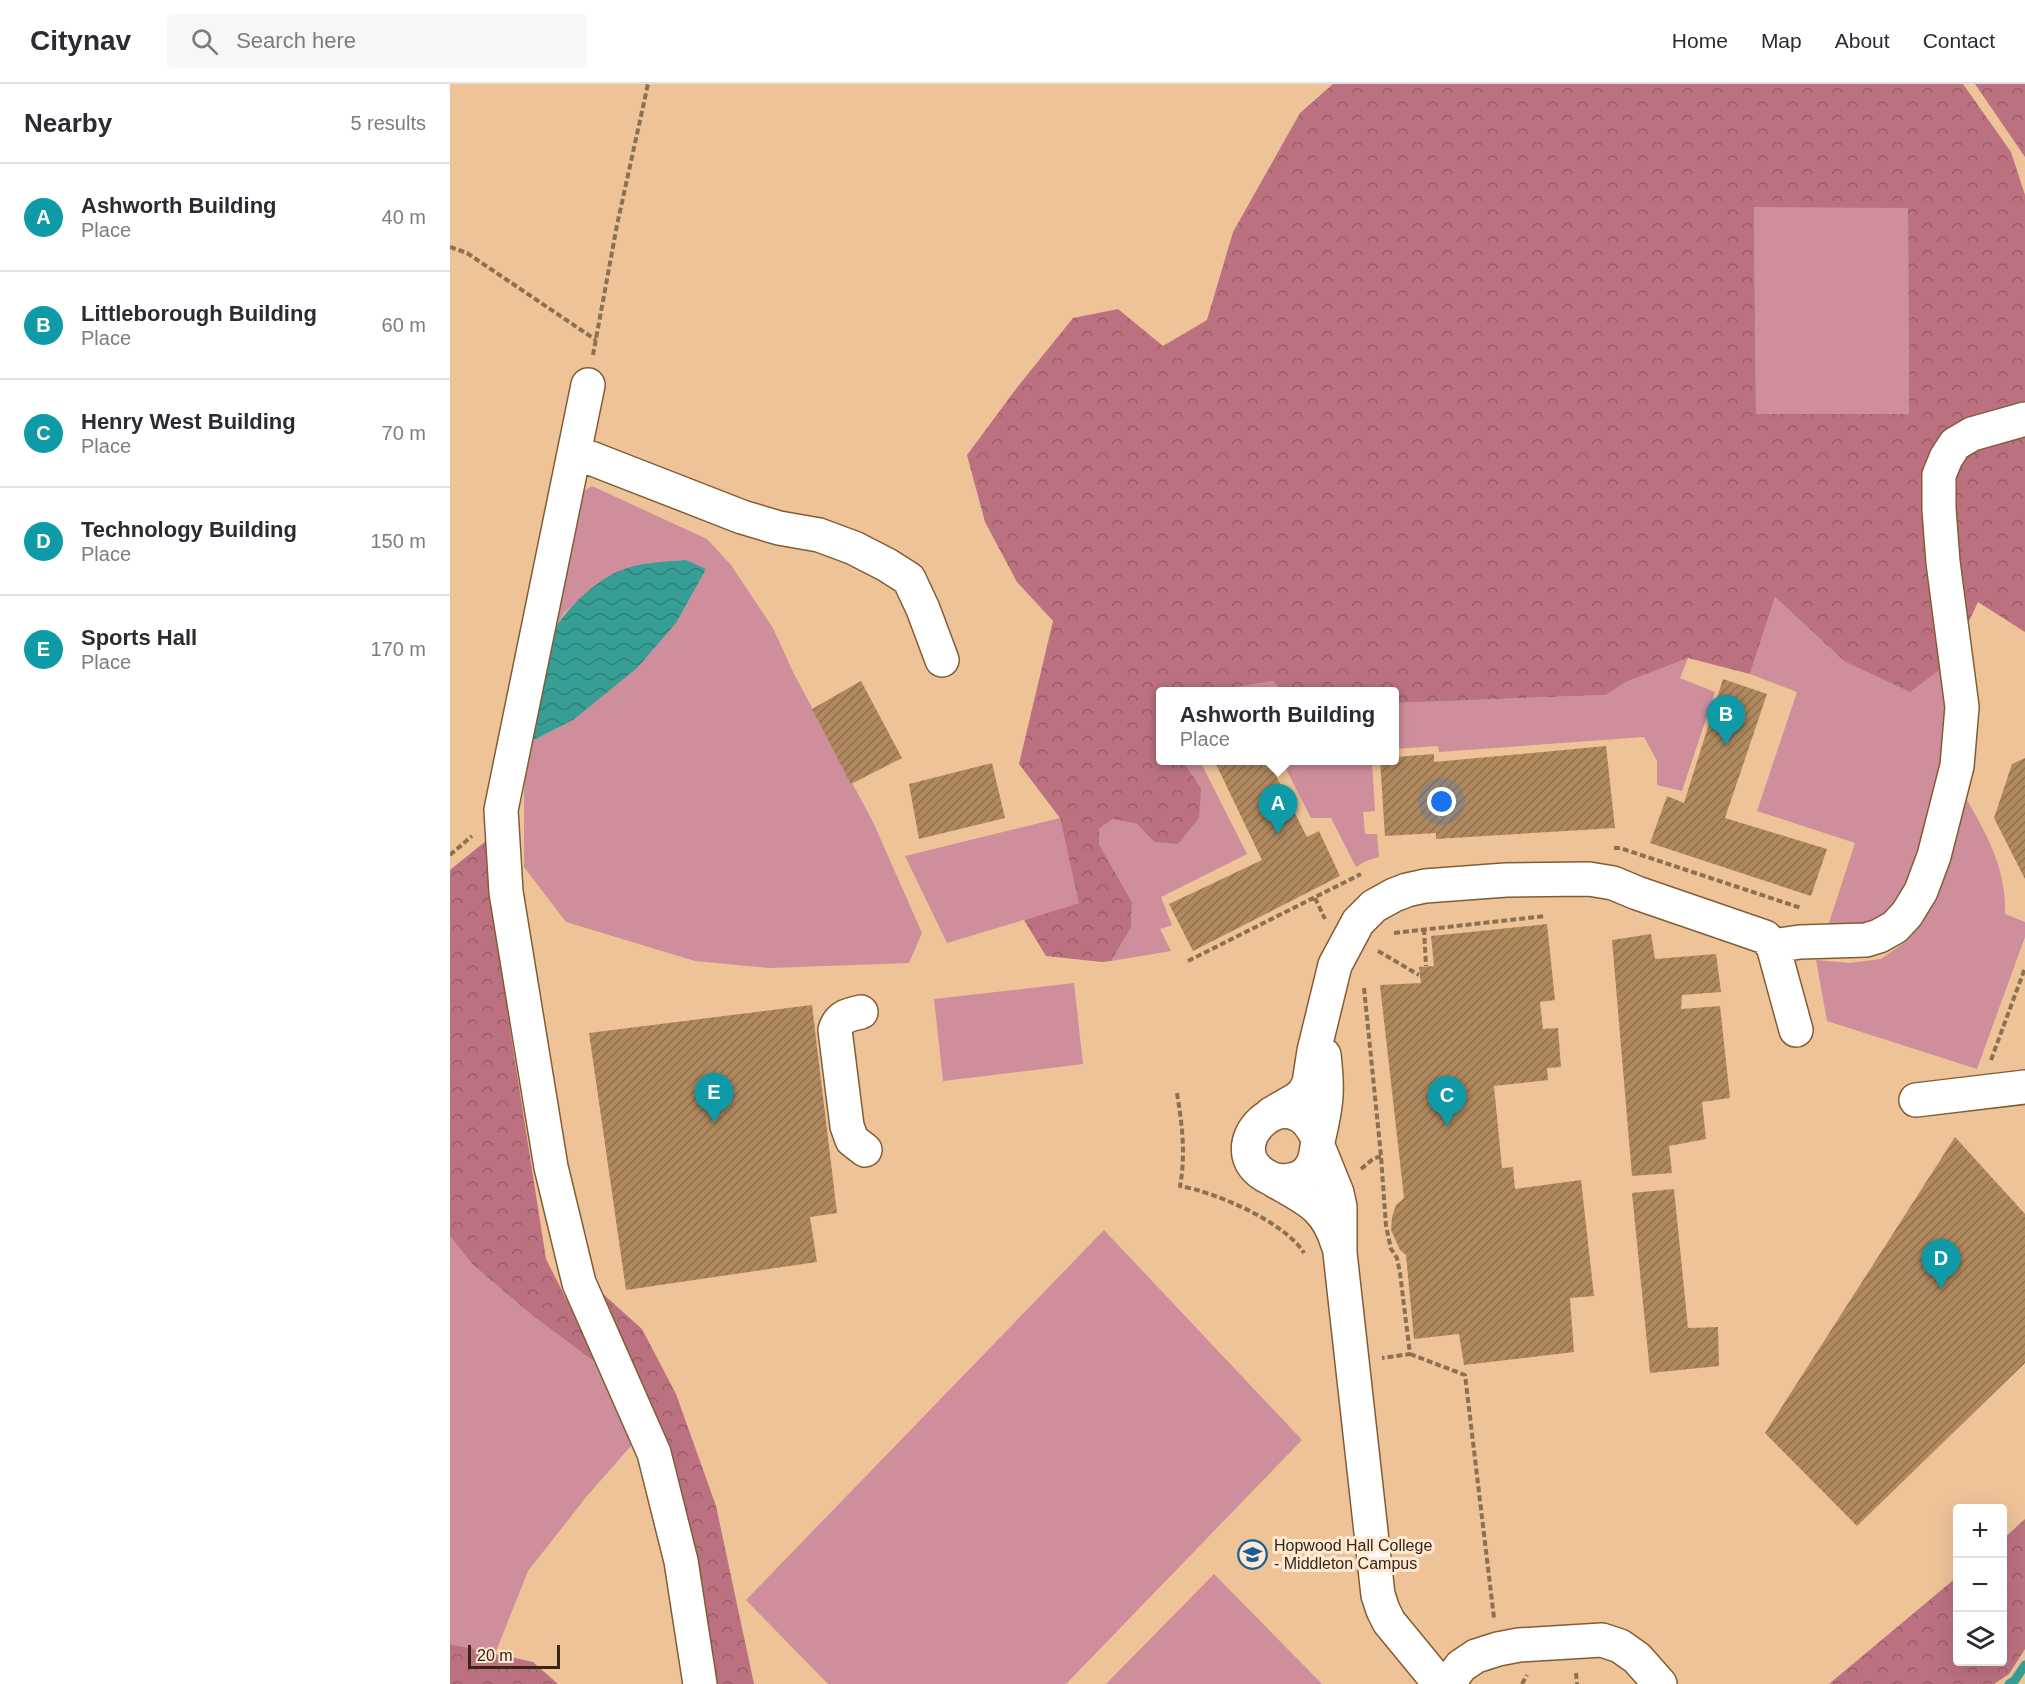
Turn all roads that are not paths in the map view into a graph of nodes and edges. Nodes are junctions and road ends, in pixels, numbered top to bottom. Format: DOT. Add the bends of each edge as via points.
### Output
graph roads {
  1 [pos="588,385"];
  2 [pos="2025,419"];
  3 [pos="575,452"];
  4 [pos="942,660"];
  5 [pos="1773,946"];
  6 [pos="861,1012"];
  7 [pos="1319,1028"];
  8 [pos="1796,1030"];
  9 [pos="2025,1087"];
  10 [pos="1916,1100"];
  11 [pos="1271,1114"];
  12 [pos="1318,1143"];
  13 [pos="865,1150"];
  14 [pos="1275,1181"];
  15 [pos="1340,1253"];
  16 [pos="699,1684"];
  17 [pos="1440,1684"];
  18 [pos="1448,1684"];
  19 [pos="1660,1684"];
  1 -- 3 [label="street"];
  2 -- 5 [label="street" via="1972,434 1955,444 1939,475 1943,562 1962,707 1957,766 1921,891 1907,915 1880,936"];
  3 -- 4 [label="street" via="742,517 819,535 887,564 909,579"];
  3 -- 16 [label="street" via="501,810 506,892 551,1167 579,1283 654,1453 681,1561"];
  5 -- 7 [label="street" via="1765,937 1613,883 1589,879 1515,879 1425,886 1394,895 1374,906 1358,922 1335,964"];
  5 -- 8 [label="street"];
  6 -- 13 [label="street" via="847,1015 835,1030 847,1126 852,1140"];
  7 -- 11 [label="street" via="1304,1093"];
  7 -- 12 [label="street" via="1328,1089"];
  9 -- 10 [label="street"];
  11 -- 12 [label="street" via="1294,1113 1305,1119 1314,1128"];
  11 -- 14 [label="street" via="1253,1130 1249,1148 1255,1167"];
  12 -- 14 [label="street" via="1311,1169 1302,1176"];
  12 -- 15 [label="street" via="1340,1207"];
  14 -- 15 [label="street" via="1314,1203 1335,1233"];
  15 -- 17 [label="street" via="1378,1595 1389,1622"];
  18 -- 19 [label="street" via="1461,1666 1487,1653 1519,1645 1602,1640 1637,1658"];
}
